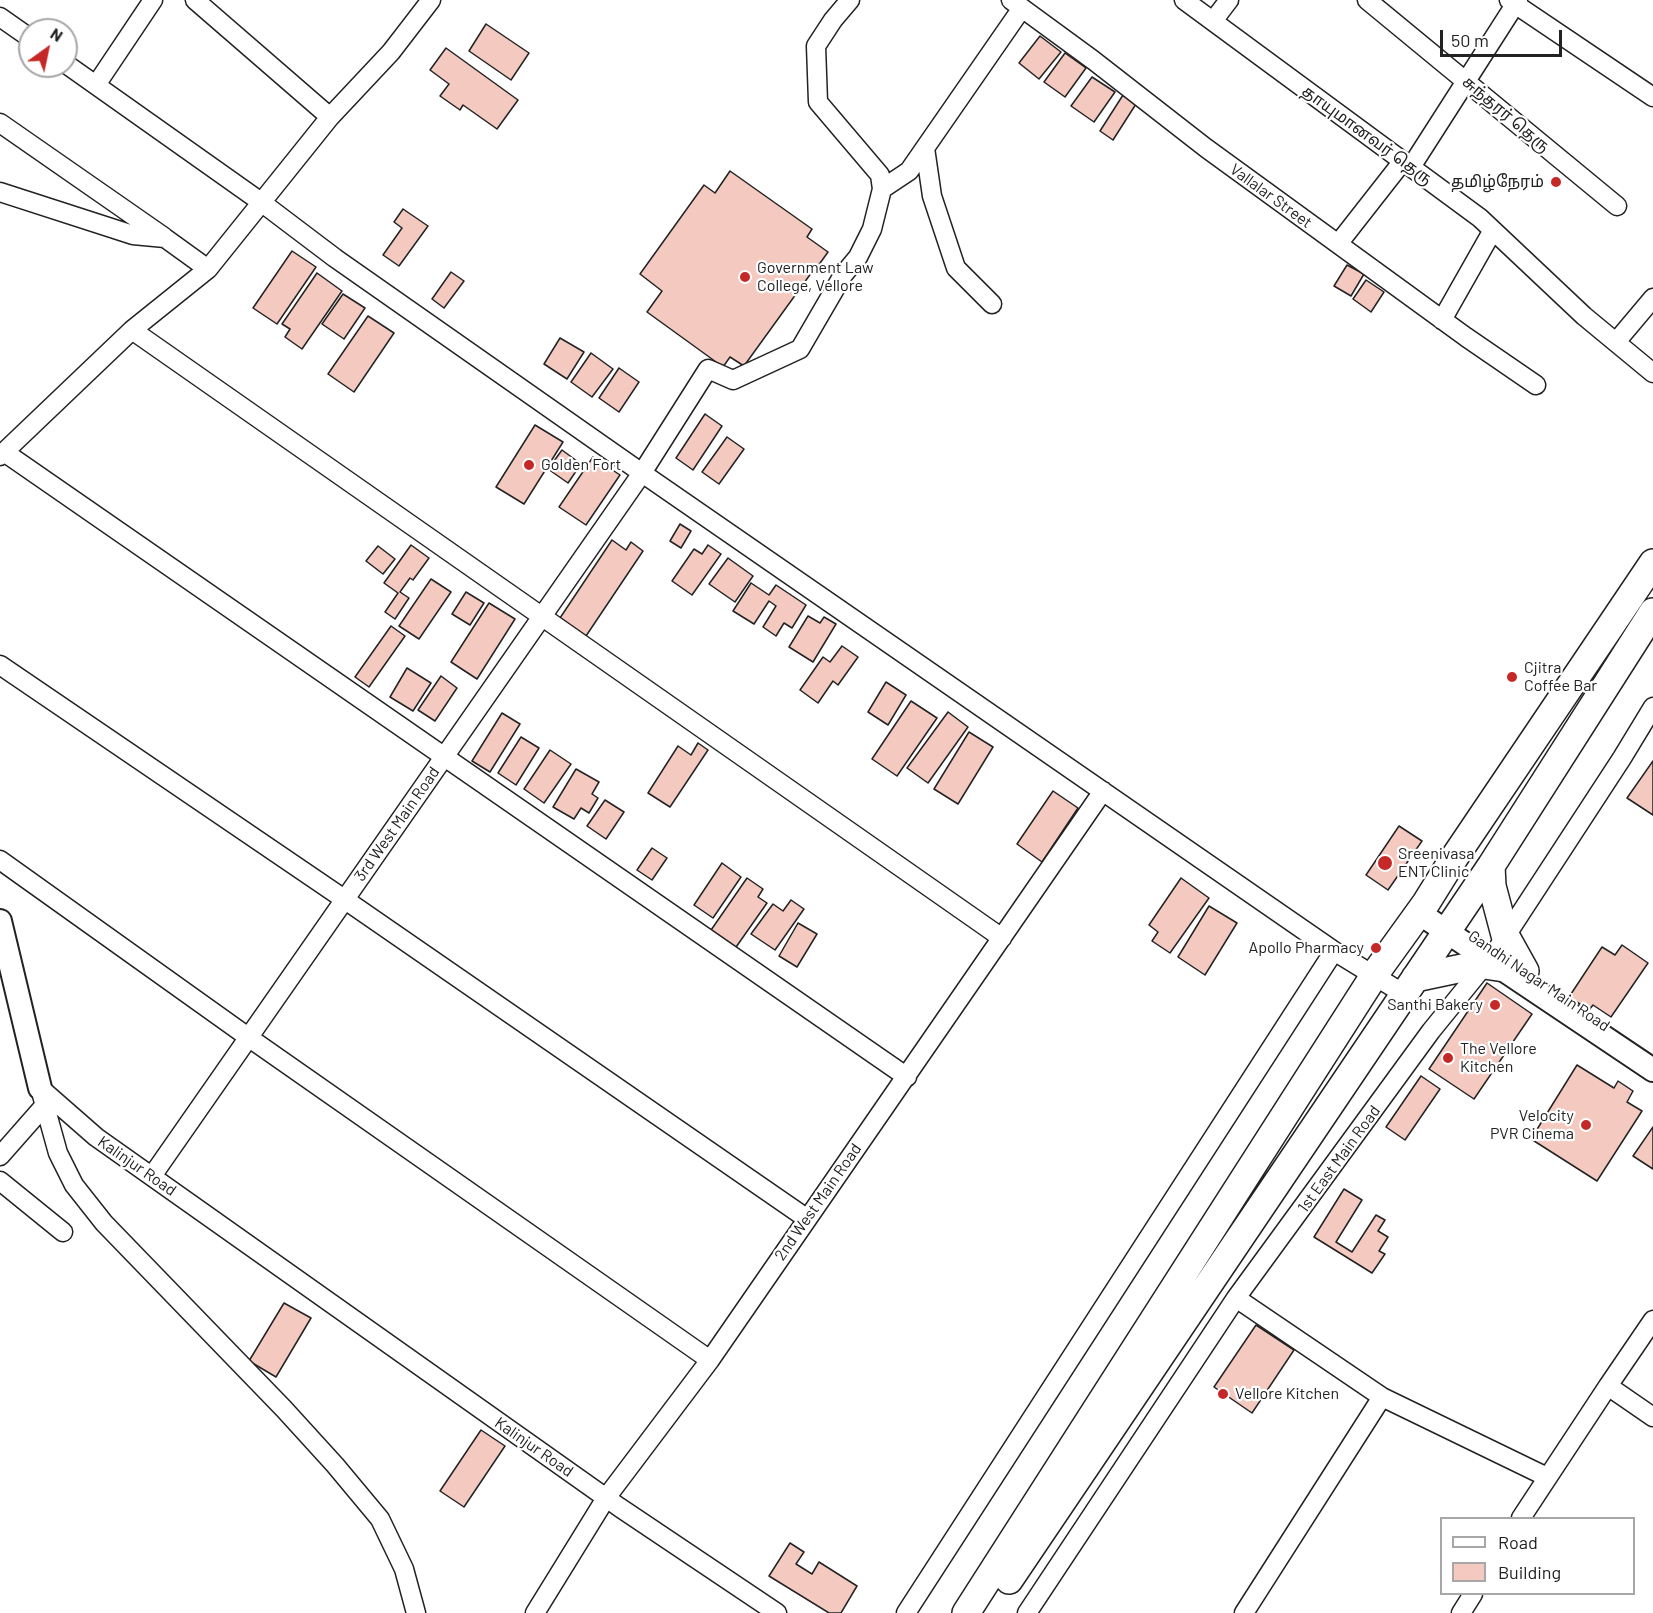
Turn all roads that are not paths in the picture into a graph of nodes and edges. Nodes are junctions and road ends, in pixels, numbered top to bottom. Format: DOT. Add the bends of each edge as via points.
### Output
graph roads {
  1 [pos="153,0"];
  2 [pos="195,0"];
  3 [pos="430,0"];
  4 [pos="850,0"];
  5 [pos="1184,0"];
  6 [pos="1229,0"];
  7 [pos="1367,0"];
  8 [pos="1514,1"];
  9 [pos="1016,4"];
  10 [pos="0,17"];
  11 [pos="1213,21"];
  12 [pos="18,30"];
  13 [pos="78,72"];
  14 [pos="1466,80"];
  15 [pos="96,85"];
  16 [pos="1653,97"];
  17 [pos="330,117"];
  18 [pos="0,123"];
  19 [pos="926,148"];
  20 [pos="1407,164"];
  21 [pos="882,189"];
  22 [pos="0,192"];
  23 [pos="261,202"];
  24 [pos="1617,206"];
  25 [pos="1493,230"];
  26 [pos="165,237"];
  27 [pos="1338,244"];
  28 [pos="208,269"];
  29 [pos="1653,298"];
  30 [pos="992,304"];
  31 [pos="1442,320"];
  32 [pos="132,330"];
  33 [pos="1616,342"];
  34 [pos="1653,373"];
  35 [pos="1536,385"];
  36 [pos="2,454"];
  37 [pos="642,473"];
  38 [pos="1653,563"];
  39 [pos="1653,612"];
  40 [pos="542,616"];
  41 [pos="0,666"];
  42 [pos="1653,706"];
  43 [pos="444,757"];
  44 [pos="1103,791"];
  45 [pos="0,860"];
  46 [pos="1491,866"];
  47 [pos="344,899"];
  48 [pos="1423,908"];
  49 [pos="0,921"];
  50 [pos="1449,926"];
  51 [pos="1002,938"];
  52 [pos="1334,951"];
  53 [pos="1500,958"];
  54 [pos="1374,977"];
  55 [pos="1409,986"];
  56 [pos="248,1037"];
  57 [pos="1653,1059"];
  58 [pos="1653,1070"];
  59 [pos="907,1077"];
  60 [pos="43,1097"];
  61 [pos="0,1156"];
  62 [pos="152,1176"];
  63 [pos="0,1181"];
  64 [pos="806,1218"];
  65 [pos="63,1232"];
  66 [pos="1236,1298"];
  67 [pos="1653,1320"];
  68 [pos="710,1360"];
  69 [pos="1608,1386"];
  70 [pos="1382,1397"];
  71 [pos="1653,1417"];
  72 [pos="1547,1477"];
  73 [pos="606,1498"];
  74 [pos="1522,1517"];
  75 [pos="1472,1595"];
  76 [pos="416,1613"];
  77 [pos="535,1613"];
  78 [pos="777,1613"];
  79 [pos="906,1613"];
  80 [pos="966,1613"];
  81 [pos="986,1613"];
  82 [pos="1027,1613"];
  83 [pos="1244,1613"];
  84 [pos="1461,1613"];
  1 -- 15 [label="street"];
  2 -- 17 [label="street"];
  3 -- 17 [label="street" via="391,52"];
  4 -- 21 [label="street" via="816,45 818,102 880,175"];
  5 -- 11 [label="street, தாயுமானவர் தெரு"];
  6 -- 11 [label="street"];
  7 -- 14 [label="street, சுந்தரர் தெரு"];
  8 -- 14 [label="street"];
  8 -- 16 [label="street"];
  9 -- 19 [label="street"];
  9 -- 27 [label="street, Vallalar Street"];
  10 -- 12 [label="street"];
  11 -- 20 [label="street, தாயுமானவர் தெரு"];
  13 -- 15 [label="street"];
  14 -- 20 [label="street"];
  14 -- 24 [label="street, சுந்தரர் தெரு"];
  15 -- 23 [label="street"];
  17 -- 23 [label="street"];
  18 -- 26 [label="street"];
  19 -- 21 [label="street" via="909,171"];
  19 -- 30 [label="street" via="932,196 956,268"];
  20 -- 25 [label="street, தாயுமானவர் தெரு"];
  20 -- 27 [label="street"];
  21 -- 37 [label="street, 3rd West Main Road" via="872,229 858,257 843,275 800,349 733,380 708,369"];
  22 -- 26 [label="street" via="133,235"];
  23 -- 28 [label="street"];
  23 -- 37 [label="street"];
  25 -- 31 [label="street"];
  25 -- 33 [label="street, தாயுமானவர் தெரு"];
  26 -- 28 [label="street"];
  27 -- 31 [label="street, Vallalar Street"];
  28 -- 32 [label="street"];
  29 -- 33 [label="street"];
  31 -- 35 [label="street, Vallalar Street"];
  32 -- 36 [label="street"];
  32 -- 40 [label="street"];
  33 -- 34 [label="street, தாயுமானவர் தெரு"];
  36 -- 43 [label="street"];
  37 -- 40 [label="street, 3rd West Main Road"];
  37 -- 44 [label="street"];
  38 -- 48 [label="highway"];
  39 -- 46 [label="highway"];
  40 -- 43 [label="street, 3rd West Main Road"];
  40 -- 51 [label="street"];
  41 -- 47 [label="street"];
  42 -- 53 [label="street, 1st East Main Road"];
  43 -- 47 [label="street, 3rd West Main Road"];
  43 -- 59 [label="street"];
  44 -- 51 [label="street, 2nd West Main Road"];
  44 -- 52 [label="street"];
  45 -- 56 [label="street"];
  46 -- 50 [label="highway"];
  46 -- 53 [label="highway"];
  47 -- 56 [label="street, 3rd West Main Road"];
  47 -- 64 [label="street"];
  48 -- 50 [label="main road, Gandhi Nagar Main Road"];
  48 -- 54 [label="highway"];
  49 -- 60 [label="main road"];
  50 -- 53 [label="main road, Gandhi Nagar Main Road"];
  50 -- 55 [label="highway"];
  51 -- 59 [label="street, 2nd West Main Road"];
  52 -- 54 [label="street"];
  52 -- 79 [label="street"];
  53 -- 55 [label="highway"];
  53 -- 57 [label="main road, Gandhi Nagar Main Road"];
  53 -- 58 [label="main road"];
  53 -- 66 [label="street, 1st East Main Road" via="1431,1031"];
  54 -- 55 [label="street"];
  54 -- 80 [label="highway"];
  55 -- 81 [label="highway"];
  56 -- 62 [label="street, 3rd West Main Road"];
  56 -- 68 [label="street"];
  59 -- 64 [label="street, 2nd West Main Road"];
  60 -- 61 [label="street"];
  60 -- 62 [label="street, Kalinjur Road"];
  60 -- 76 [label="street" via="58,1153 74,1185 104,1223 284,1409 380,1519 404,1569"];
  62 -- 73 [label="street, Kalinjur Road"];
  63 -- 65 [label="street"];
  64 -- 68 [label="street, 2nd West Main Road"];
  66 -- 70 [label="street"];
  66 -- 82 [label="street, 1st East Main Road"];
  67 -- 69 [label="street"];
  68 -- 73 [label="street, 2nd West Main Road"];
  69 -- 71 [label="street"];
  69 -- 72 [label="street"];
  70 -- 72 [label="street"];
  70 -- 83 [label="street"];
  72 -- 74 [label="street"];
  73 -- 77 [label="street, 2nd West Main Road"];
  73 -- 78 [label="street, Kalinjur Road"];
  75 -- 84 [label="street"];
}
